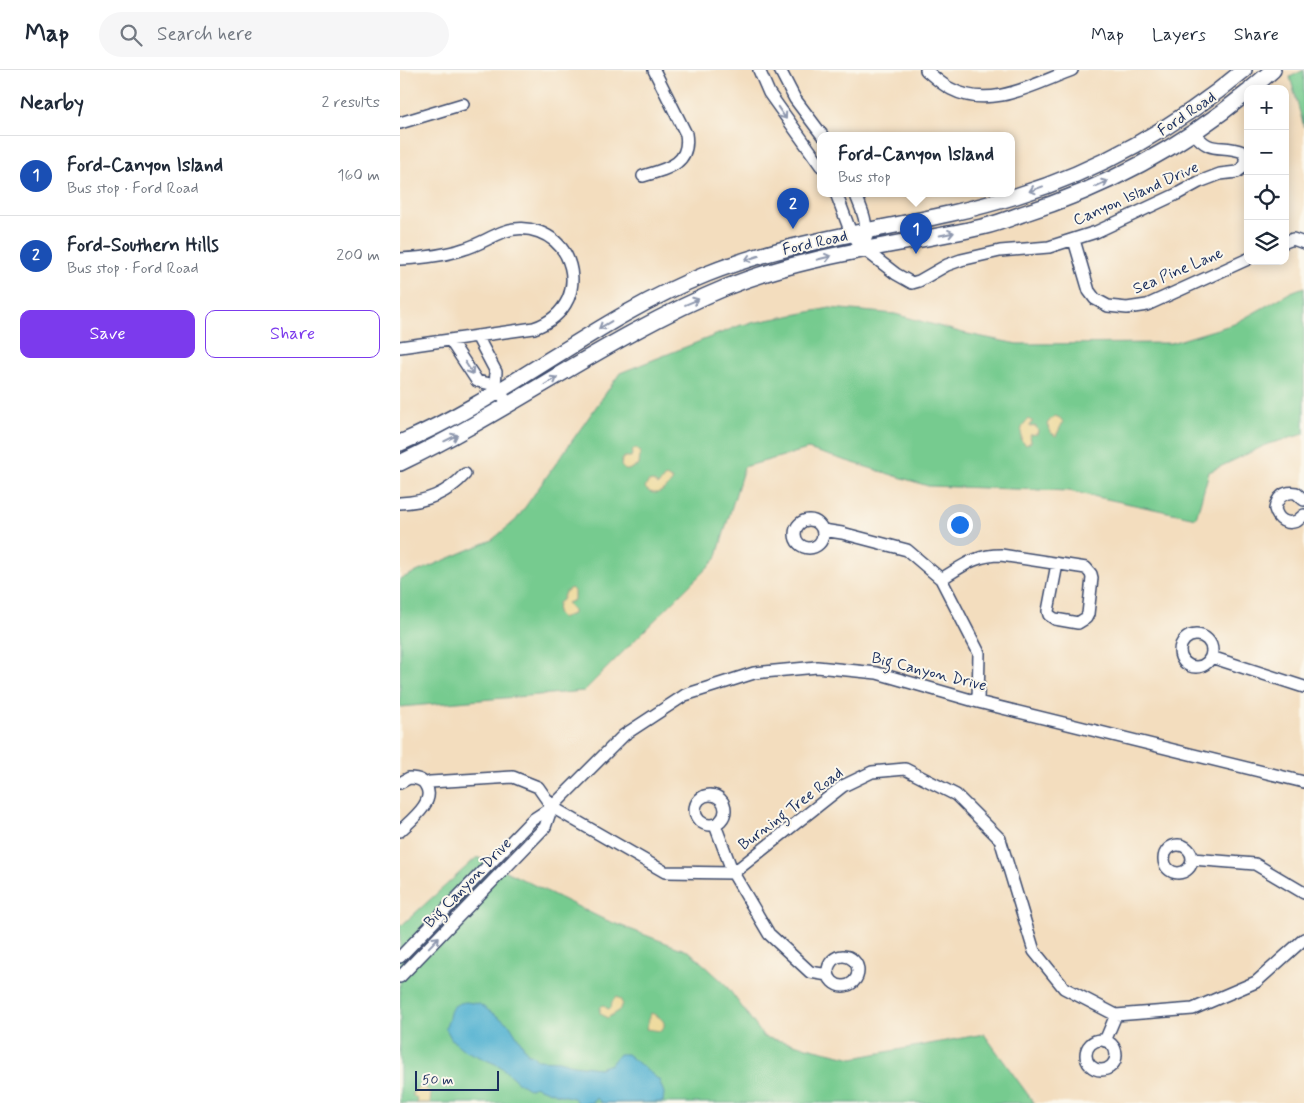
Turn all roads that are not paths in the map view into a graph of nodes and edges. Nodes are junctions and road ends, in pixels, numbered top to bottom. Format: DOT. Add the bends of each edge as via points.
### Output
graph roads {
  1 [pos="654,70"];
  2 [pos="759,70"];
  3 [pos="780,70"];
  4 [pos="926,70"];
  5 [pos="1072,70"];
  6 [pos="1244,70"];
  7 [pos="1273,70"];
  8 [pos="1256,85"];
  9 [pos="1244,95"];
  10 [pos="463,104"];
  11 [pos="400,123"];
  12 [pos="820,132"];
  13 [pos="1194,132"];
  14 [pos="817,160"];
  15 [pos="643,176"];
  16 [pos="1015,196"];
  17 [pos="838,197"];
  18 [pos="857,197"];
  19 [pos="1012,197"];
  20 [pos="867,230"];
  21 [pos="851,233"];
  22 [pos="1074,240"];
  23 [pos="1289,240"];
  24 [pos="1304,243"];
  25 [pos="865,250"];
  26 [pos="400,259"];
  27 [pos="1244,261"];
  28 [pos="477,336"];
  29 [pos="450,340"];
  30 [pos="400,348"];
  31 [pos="497,387"];
  32 [pos="508,405"];
  33 [pos="400,443"];
  34 [pos="400,462"];
  35 [pos="465,474"];
  36 [pos="1304,500"];
  37 [pos="400,503"];
  38 [pos="1304,515"];
  39 [pos="823,530"];
  40 [pos="1057,564"];
  41 [pos="941,578"];
  42 [pos="1211,657"];
  43 [pos="1304,687"];
  44 [pos="978,702"];
  45 [pos="1304,782"];
  46 [pos="400,784"];
  47 [pos="426,785"];
  48 [pos="552,807"];
  49 [pos="715,825"];
  50 [pos="400,831"];
  51 [pos="1192,859"];
  52 [pos="733,873"];
  53 [pos="1304,893"];
  54 [pos="1304,939"];
  55 [pos="400,957"];
  56 [pos="828,975"];
  57 [pos="400,977"];
  58 [pos="1116,1015"];
  59 [pos="1105,1041"];
  1 -- 15 [label="street" via="687,142 683,157 677,163"];
  2 -- 14 [label="street, one-way" via="769,93"];
  3 -- 12 [label="street" via="795,98"];
  4 -- 5 [label="street" via="957,91 977,97 1007,95"];
  6 -- 16 [label="main road, Ford Road, one-way" via="1171,124 1119,154"];
  7 -- 8 [label="main road"];
  9 -- 13 [label="main road, Ford Road"];
  10 -- 11 [label="street"];
  13 -- 22 [label="street, Canyon Island Drive" via="1201,142 1214,148 1243,152 1245,163 1242,168 1199,182"];
  25 -- 13 [label="main road, Ford Road, one-way" via="985,226 1060,202 1117,177"];
  17 -- 21 [label="street"];
  18 -- 20 [label="street"];
  19 -- 20 [label="main road, Ford Road, one-way"];
  20 -- 21 [label="main road, Ford Road"];
  20 -- 25 [label="street"];
  21 -- 25 [label="street"];
  21 -- 31 [label="main road, Ford Road, one-way" via="759,256 699,277 660,295"];
  22 -- 25 [label="street, Canyon Island Drive" via="987,253 947,265 912,282"];
  22 -- 27 [label="street, Sea Pine Lane" via="1089,291 1095,299 1108,306 1137,308 1147,305"];
  23 -- 24 [label="street"];
  32 -- 25 [label="main road, Ford Road, one-way" via="678,308 768,272"];
  26 -- 28 [label="street" via="444,255 520,228 538,231 556,242 568,259 572,277 570,293 559,314 534,328"];
  28 -- 29 [label="street"];
  28 -- 31 [label="street" via="496,372"];
  29 -- 30 [label="street"];
  29 -- 31 [label="street, one-way" via="477,380"];
  31 -- 32 [label="street"];
  31 -- 33 [label="main road, Ford Road" via="465,411"];
  34 -- 32 [label="main road, Ford Road, one-way" via="461,433"];
  35 -- 37 [label="street" via="448,490 430,499"];
  36 -- 38 [label="street" via="1296,493 1284,494 1279,497 1275,509 1280,519 1286,522 1297,522"];
  39 -- 41 [label="street" via="907,550"];
  40 -- 40 [label="street" via="1086,568 1091,574 1088,614 1078,624 1049,615"];
  40 -- 41 [label="street" via="1001,554 989,555 979,557"];
  41 -- 44 [label="street" via="979,653"];
  42 -- 43 [label="street"];
  44 -- 45 [label="street, Big Canyon Drive"];
  44 -- 48 [label="street, Big Canyon Drive" via="877,673 817,666 754,673 685,695 624,736"];
  46 -- 47 [label="street" via="416,778"];
  47 -- 48 [label="street" via="430,782 513,778 538,787"];
  47 -- 50 [label="street" via="429,798 426,804"];
  48 -- 52 [label="street, Burning Tree Road" via="665,872"];
  48 -- 55 [label="street, Big Canyon Drive" via="532,820"];
  57 -- 48 [label="street, Big Canyon Drive, one-way" via="545,827"];
  49 -- 52 [label="street"];
  51 -- 53 [label="street" via="1255,864"];
  52 -- 56 [label="street" via="769,934 810,972"];
  52 -- 58 [label="street, Burning Tree Road" via="843,786 872,772 905,769 956,795 1000,839 1034,951 1064,988"];
  54 -- 58 [label="street" via="1256,982 1193,1009"];
  58 -- 59 [label="street"];
}
